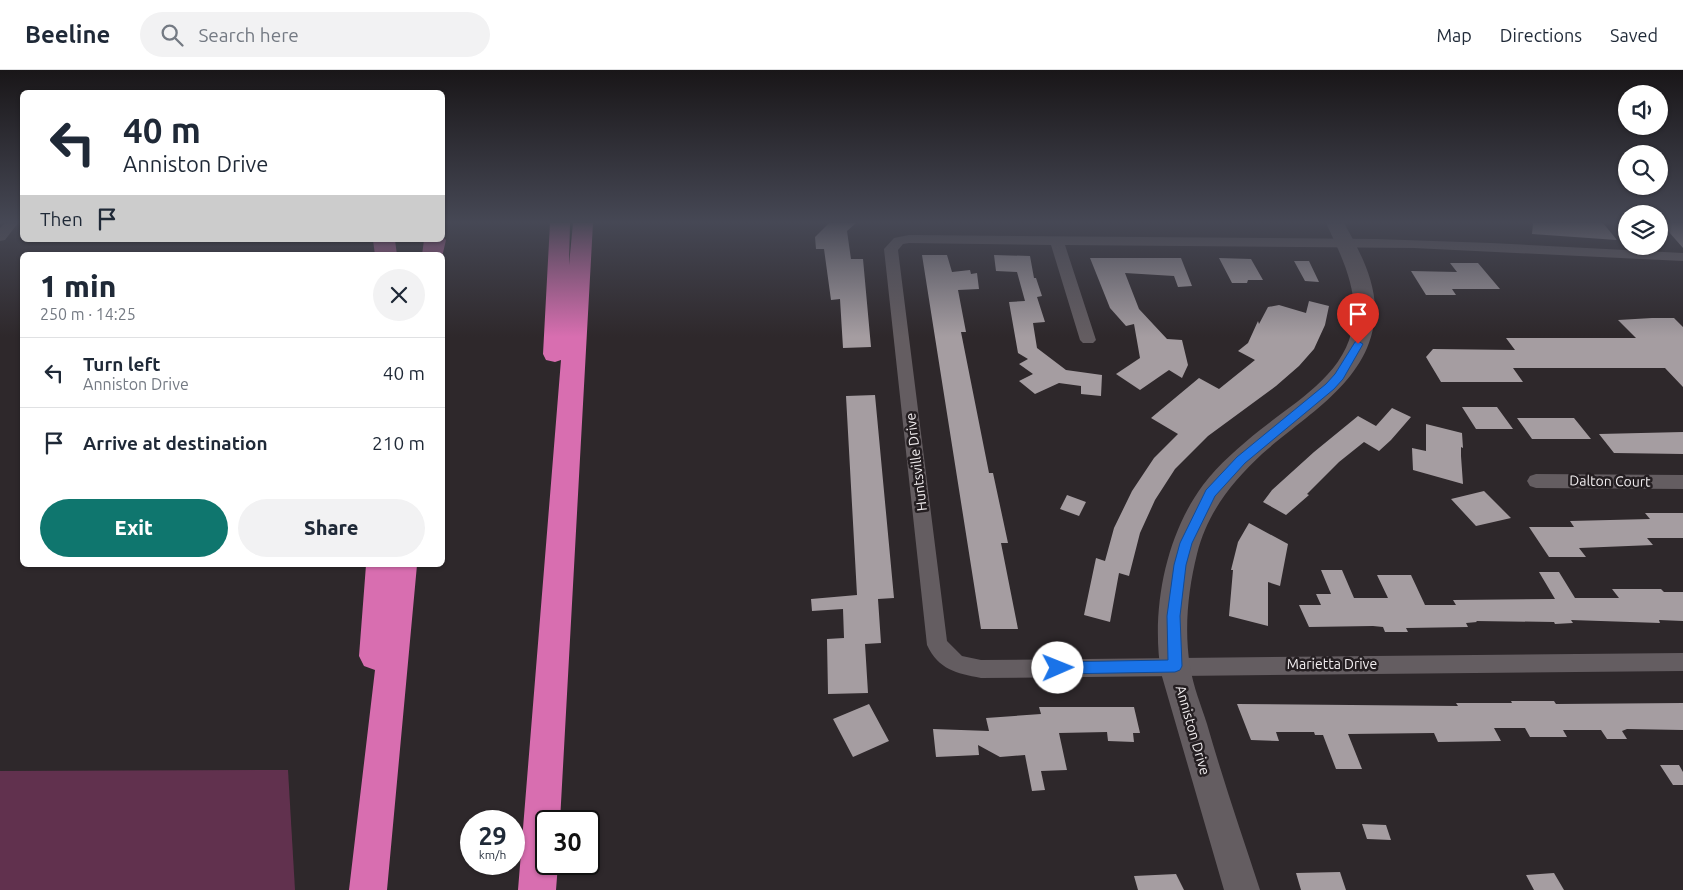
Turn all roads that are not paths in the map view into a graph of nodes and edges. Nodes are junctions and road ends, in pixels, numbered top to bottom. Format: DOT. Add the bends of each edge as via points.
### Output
graph roads {
  1 [pos="558,261"];
  2 [pos="580,261"];
  3 [pos="892,261"];
  4 [pos="1063,261"];
  5 [pos="1353,261"];
  6 [pos="1088,340"];
  7 [pos="1536,481"];
  8 [pos="1683,482"];
  9 [pos="381,567"];
  10 [pos="402,567"];
  11 [pos="1683,662"];
  12 [pos="1175,666"];
  13 [pos="981,669"];
  14 [pos="359,890"];
  15 [pos="368,890"];
  16 [pos="529,890"];
  17 [pos="538,890"];
  18 [pos="1242,890"];
  1 -- 16 [label="highway"];
  2 -- 17 [label="highway"];
  3 -- 13 [label="street, Huntsville Drive" via="937,645 956,664"];
  4 -- 6 [label="street"];
  5 -- 12 [label="street, Anniston Drive" via="1364,291 1364,327 1339,376 1241,460 1210,493 1190,534 1180,565 1173,616"];
  7 -- 8 [label="street, Dalton Court"];
  9 -- 14 [label="highway"];
  10 -- 15 [label="highway"];
  11 -- 12 [label="street, Marietta Drive"];
  12 -- 13 [label="street, Marietta Drive"];
  12 -- 18 [label="street, Anniston Drive"];
}
